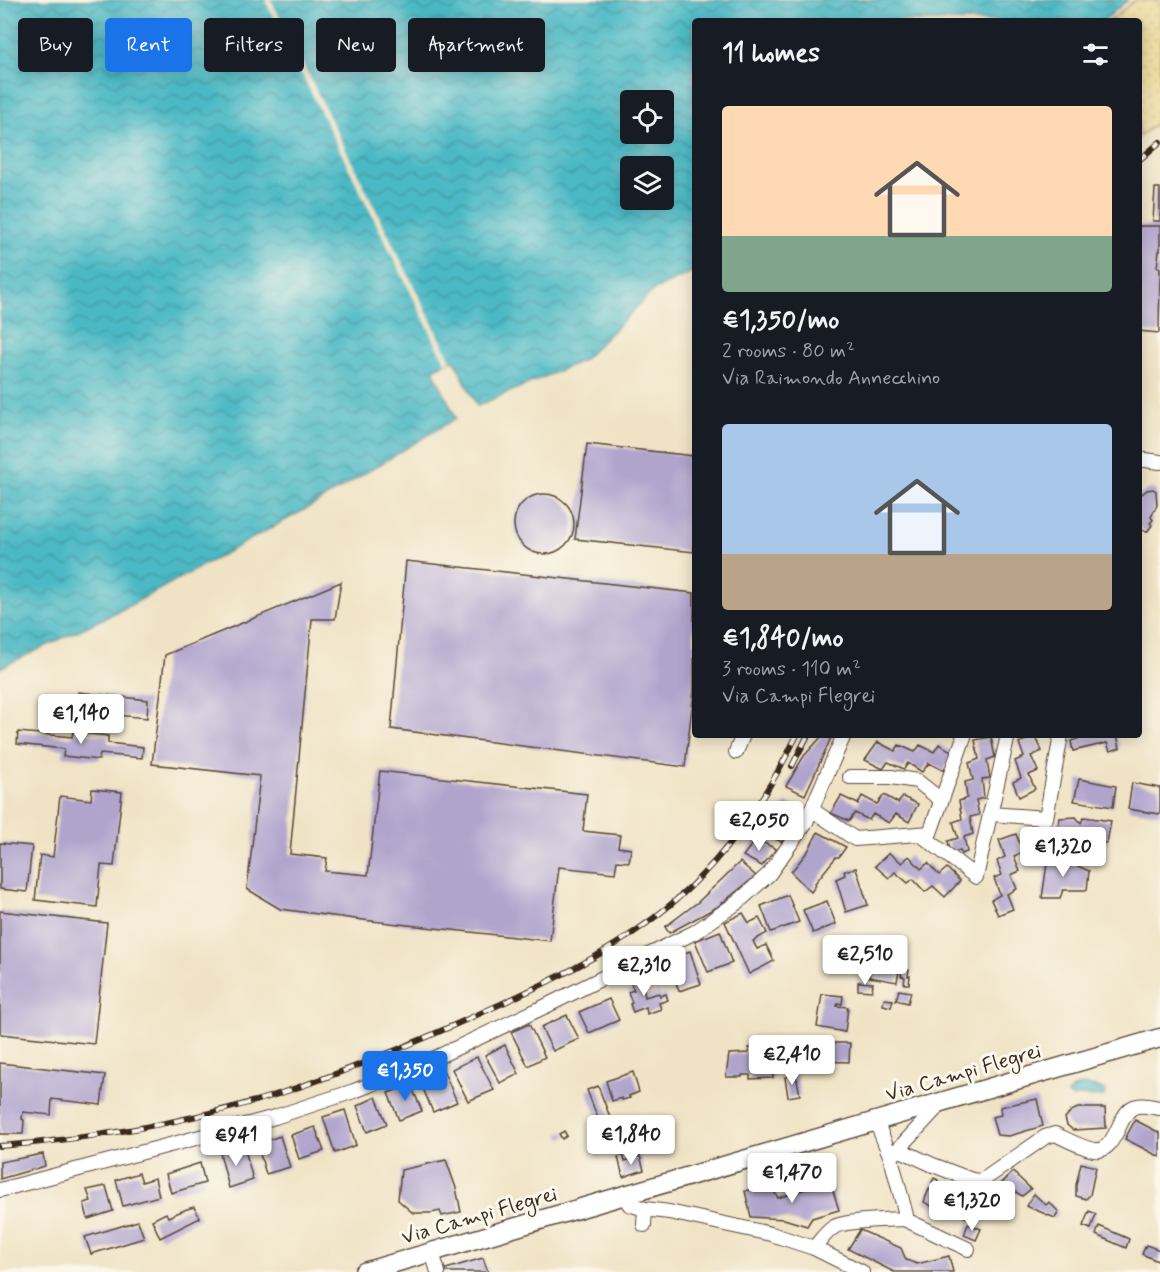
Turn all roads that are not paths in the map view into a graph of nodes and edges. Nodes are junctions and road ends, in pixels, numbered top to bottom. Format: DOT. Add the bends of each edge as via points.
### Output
graph roads {
  1 [pos="1142,460"];
  2 [pos="1160,462"];
  3 [pos="742,738"];
  4 [pos="843,738"];
  5 [pos="964,738"];
  6 [pos="1007,738"];
  7 [pos="1060,738"];
  8 [pos="736,752"];
  9 [pos="850,777"];
  10 [pos="941,800"];
  11 [pos="811,809"];
  12 [pos="990,814"];
  13 [pos="920,834"];
  14 [pos="1160,1038"];
  15 [pos="942,1102"];
  16 [pos="1160,1108"];
  17 [pos="876,1121"];
  18 [pos="895,1153"];
  19 [pos="0,1190"];
  20 [pos="625,1195"];
  21 [pos="645,1209"];
  22 [pos="904,1219"];
  23 [pos="644,1225"];
  24 [pos="814,1248"];
  25 [pos="968,1249"];
  26 [pos="432,1252"];
  27 [pos="364,1272"];
  28 [pos="438,1272"];
  29 [pos="861,1272"];
  1 -- 2 [label="street"];
  3 -- 8 [label="street"];
  4 -- 11 [label="street"];
  5 -- 10 [label="street"];
  6 -- 12 [label="street"];
  7 -- 12 [label="street" via="1046,818"];
  9 -- 10 [label="street" via="917,781"];
  10 -- 13 [label="street" via="930,833"];
  11 -- 13 [label="street" via="855,839"];
  11 -- 19 [label="street" via="769,874 695,932 418,1066 275,1117"];
  12 -- 13 [label="street" via="976,877"];
  14 -- 15 [label="main road, Via Campi Flegrei"];
  15 -- 17 [label="main road, Via Campi Flegrei"];
  15 -- 18 [label="street"];
  16 -- 18 [label="street" via="1133,1107 1104,1148 1095,1151 1055,1134 979,1181"];
  17 -- 18 [label="street"];
  17 -- 20 [label="main road, Via Campi Flegrei"];
  18 -- 22 [label="street"];
  20 -- 21 [label="street" via="629,1204"];
  20 -- 26 [label="main road, Via Campi Flegrei"];
  21 -- 23 [label="street"];
  21 -- 24 [label="street" via="771,1234"];
  22 -- 24 [label="street" via="846,1222 828,1231"];
  22 -- 25 [label="street"];
  24 -- 29 [label="street"];
  26 -- 27 [label="main road, Via Campi Flegrei"];
  26 -- 28 [label="street"];
}
